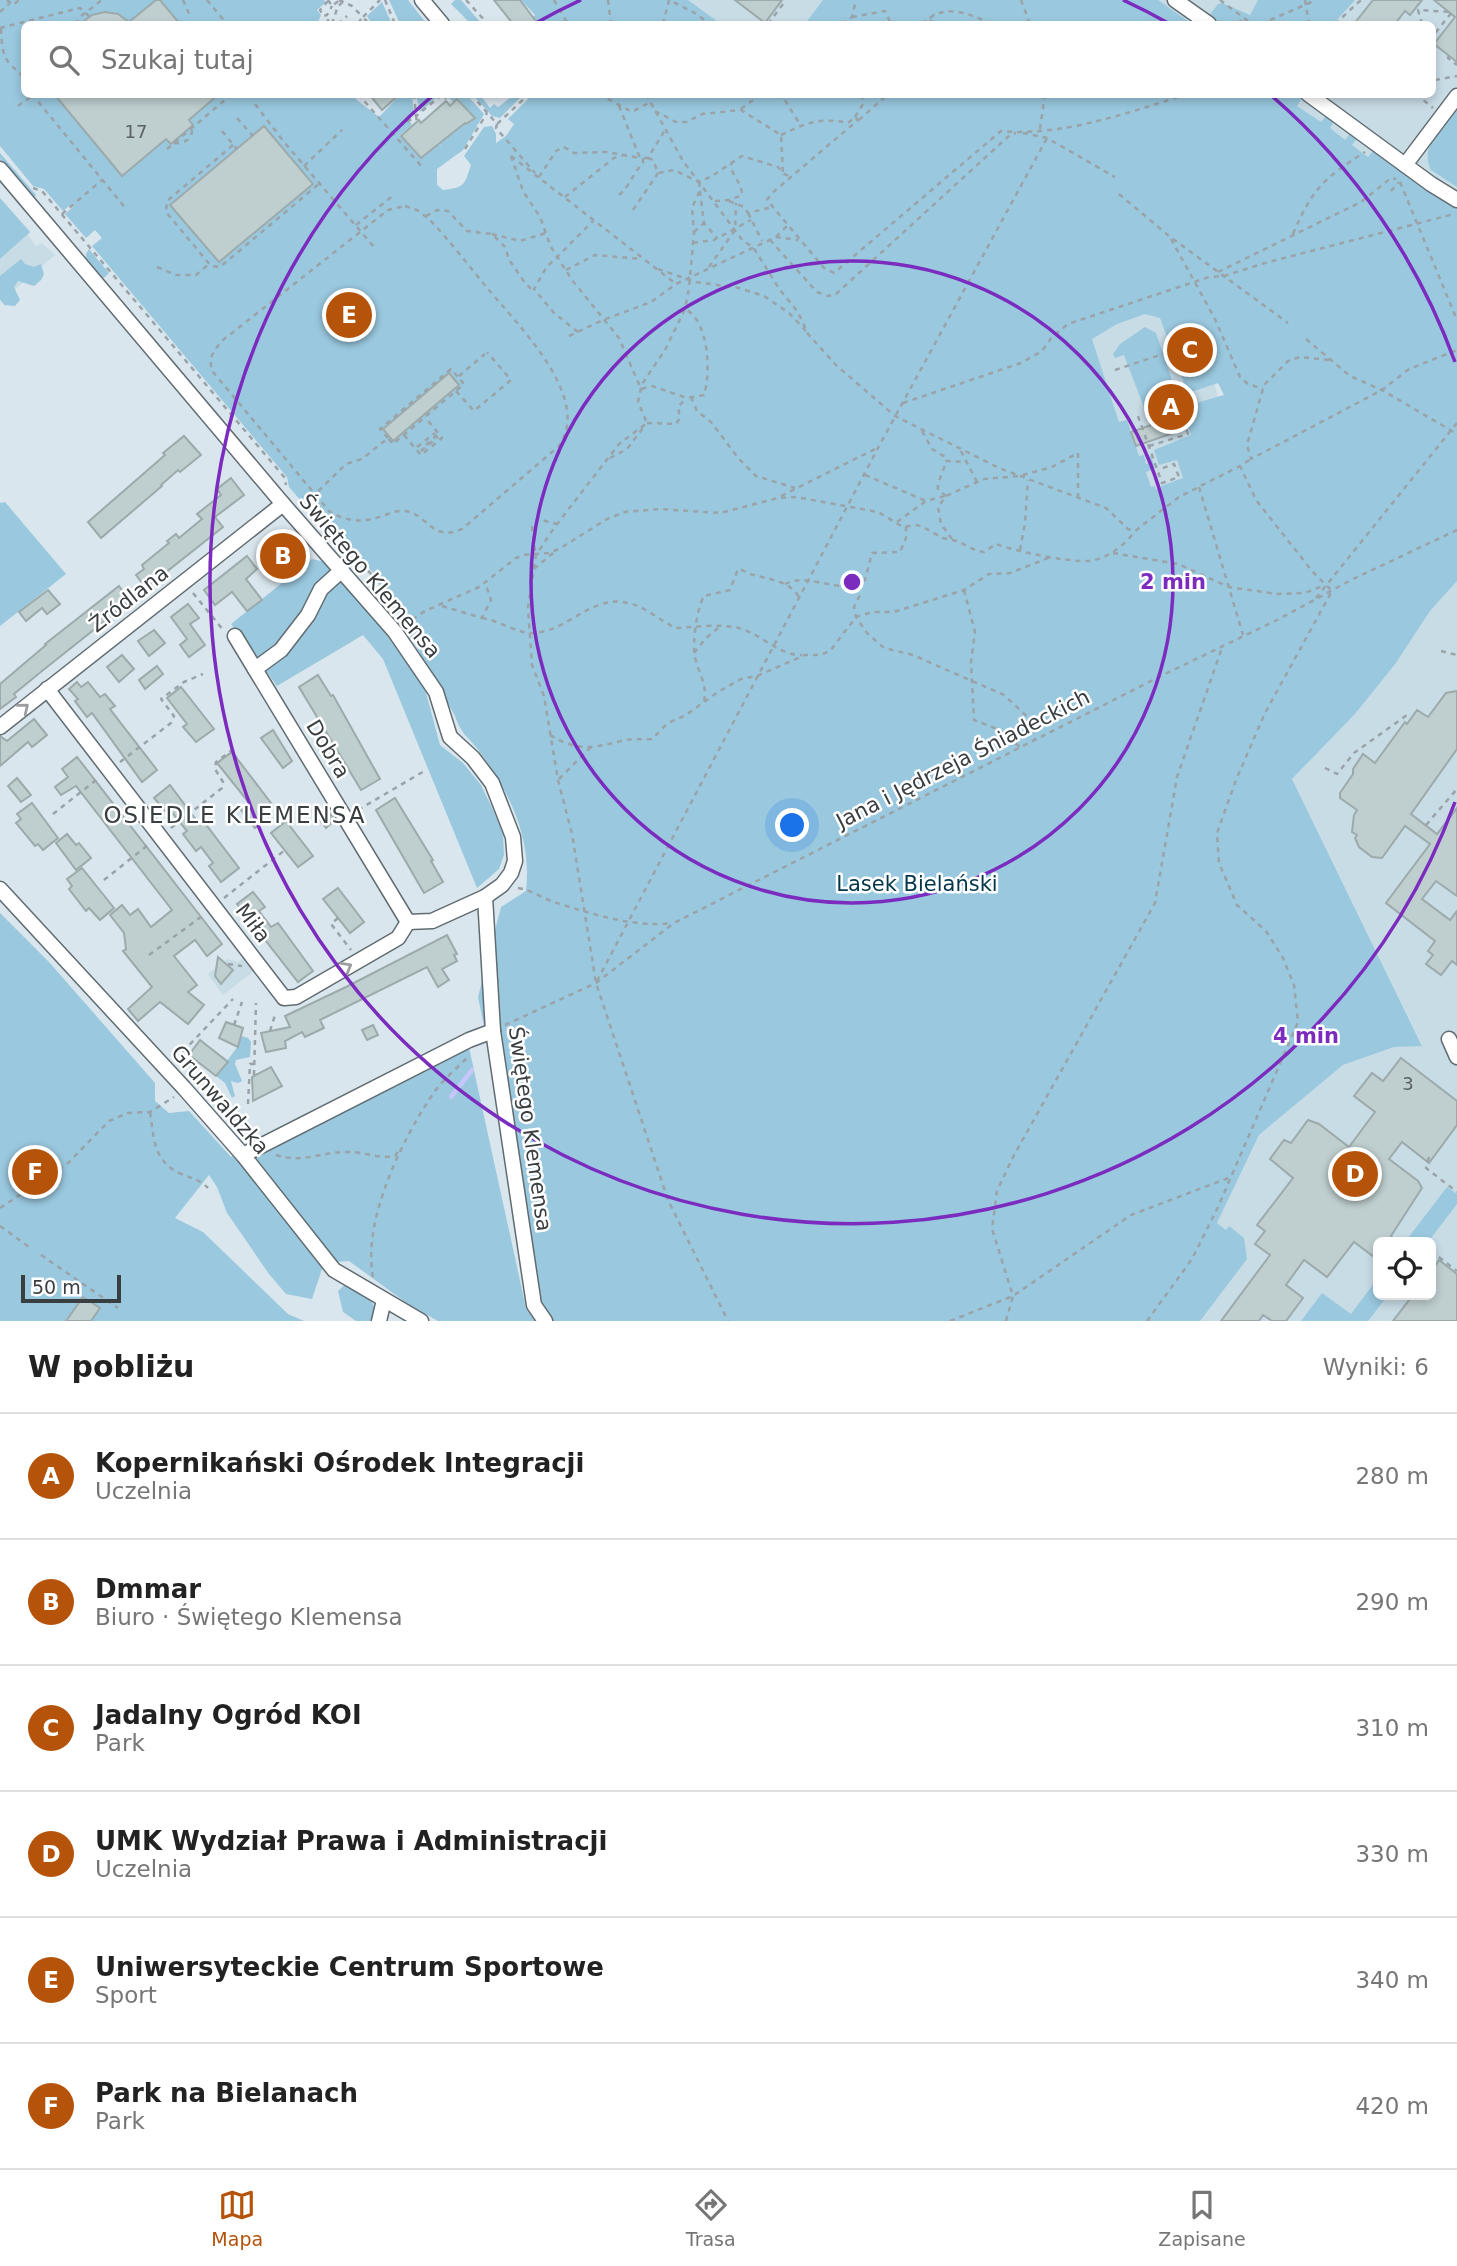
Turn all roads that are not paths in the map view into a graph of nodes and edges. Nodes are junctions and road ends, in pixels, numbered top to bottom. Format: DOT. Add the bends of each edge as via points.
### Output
graph roads {
  1 [pos="422,0"];
  2 [pos="1175,0"];
  3 [pos="440,21"];
  4 [pos="1205,21"];
  5 [pos="1457,96"];
  6 [pos="1312,98"];
  7 [pos="1405,165"];
  8 [pos="0,169"];
  9 [pos="1457,200"];
  10 [pos="283,504"];
  11 [pos="342,570"];
  12 [pos="232,637"];
  13 [pos="255,669"];
  14 [pos="47,689"];
  15 [pos="0,727"];
  16 [pos="0,889"];
  17 [pos="485,897"];
  18 [pos="408,922"];
  19 [pos="493,1031"];
  20 [pos="1449,1039"];
  21 [pos="1457,1057"];
  22 [pos="243,1155"];
  23 [pos="384,1300"];
  24 [pos="379,1321"];
  25 [pos="421,1321"];
  26 [pos="545,1321"];
  1 -- 3 [label="street"];
  2 -- 4 [label="street"];
  5 -- 7 [label="street"];
  6 -- 7 [label="street"];
  7 -- 9 [label="street"];
  8 -- 10 [label="street, Świętego Klemensa"];
  10 -- 11 [label="street, Świętego Klemensa"];
  10 -- 14 [label="street, Źródlana"];
  11 -- 13 [label="street" via="321,589 281,650"];
  11 -- 17 [label="street, Świętego Klemensa" via="395,632 440,699 450,737 492,783 515,850 513,867 502,884"];
  12 -- 13 [label="street, Dobra"];
  13 -- 18 [label="street, Dobra"];
  15 -- 14 [label="street, Źródlana, one-way"];
  14 -- 18 [label="street, Miła, one-way" via="281,996 296,997 398,938"];
  16 -- 22 [label="street, Grunwaldzka"];
  17 -- 18 [label="street" via="432,921"];
  17 -- 19 [label="street, Świętego Klemensa"];
  19 -- 22 [label="street"];
  19 -- 26 [label="street, Świętego Klemensa" via="534,1305"];
  20 -- 21 [label="street"];
  22 -- 23 [label="street, Grunwaldzka" via="334,1270"];
  23 -- 24 [label="street"];
  23 -- 25 [label="street, Grunwaldzka"];
}
